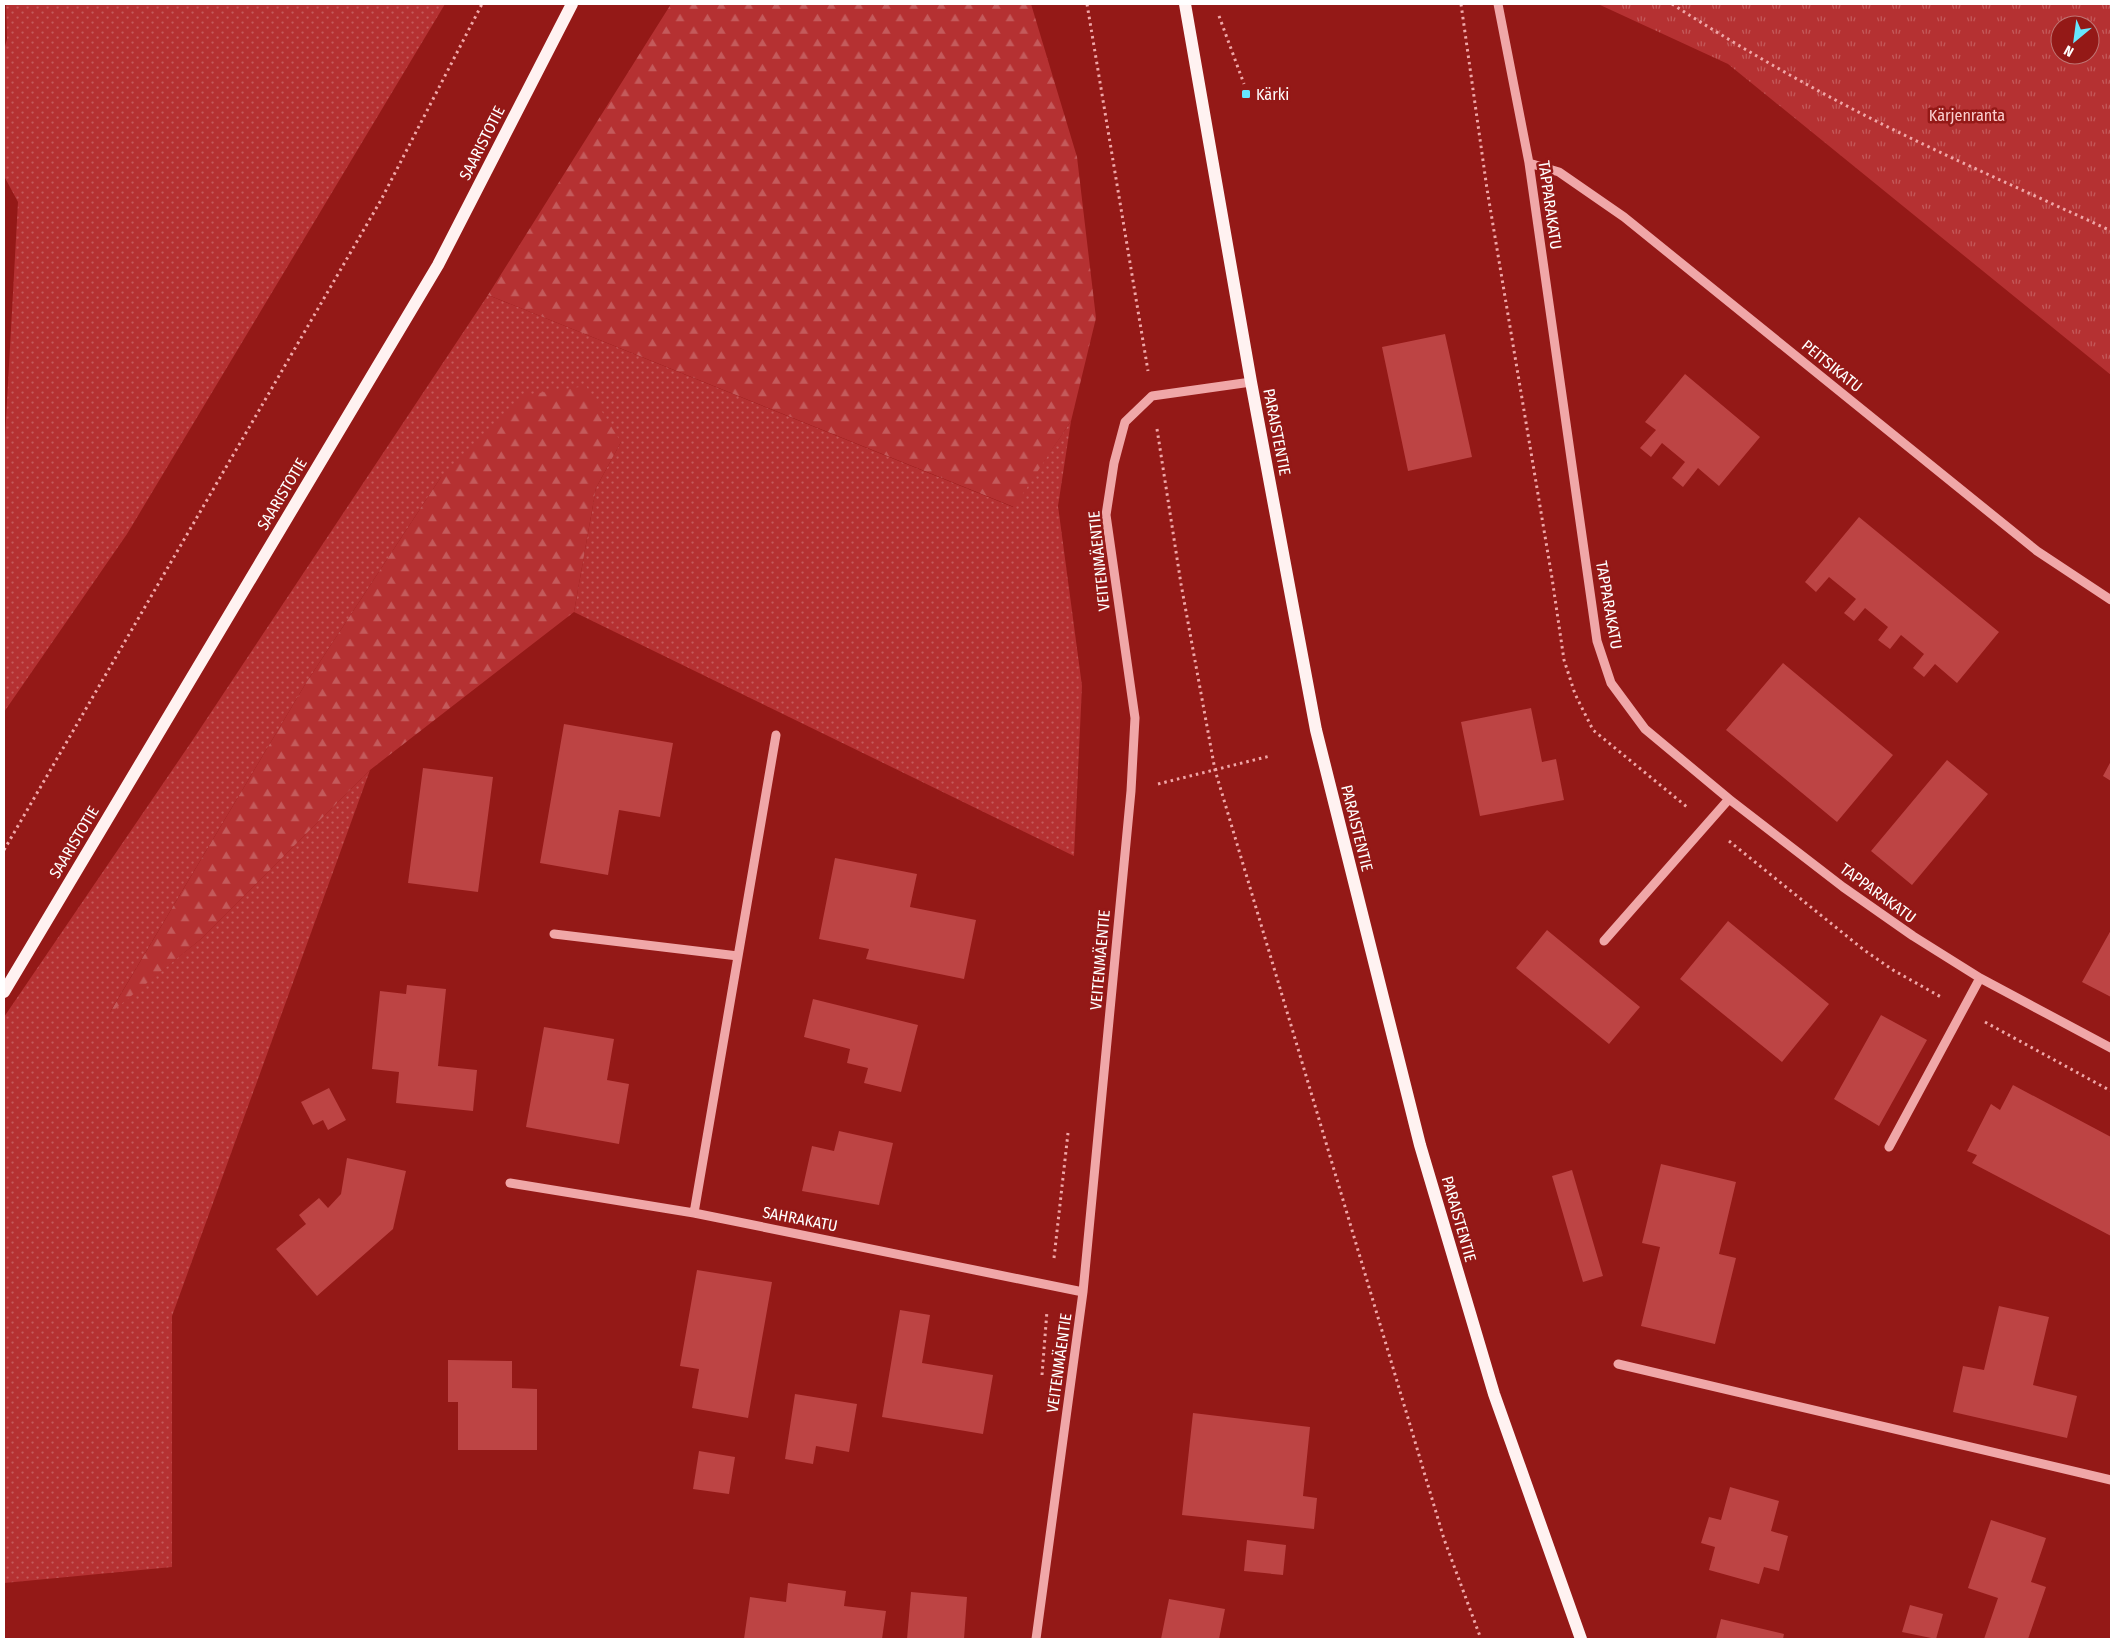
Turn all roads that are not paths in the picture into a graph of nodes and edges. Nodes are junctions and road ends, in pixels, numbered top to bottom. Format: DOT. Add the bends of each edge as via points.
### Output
graph roads {
  1 [pos="572,4"];
  2 [pos="1185,4"];
  3 [pos="1498,4"];
  4 [pos="1529,163"];
  5 [pos="1251,382"];
  6 [pos="2111,600"];
  7 [pos="776,735"];
  8 [pos="1729,799"];
  9 [pos="554,934"];
  10 [pos="1604,941"];
  11 [pos="738,956"];
  12 [pos="1980,978"];
  13 [pos="4,992"];
  14 [pos="2111,1048"];
  15 [pos="1889,1147"];
  16 [pos="510,1183"];
  17 [pos="694,1212"];
  18 [pos="1083,1292"];
  19 [pos="1618,1364"];
  20 [pos="2111,1480"];
  21 [pos="1036,1639"];
  22 [pos="1581,1639"];
  1 -- 13 [label="main road, SAARISTOTIE" via="438,265"];
  2 -- 5 [label="main road, PARAISTENTIE"];
  3 -- 4 [label="street, TAPPARAKATU"];
  4 -- 6 [label="street, PEITSIKATU" via="1559,172 1624,218 2037,551"];
  4 -- 8 [label="street, TAPPARAKATU" via="1597,641 1612,683 1645,729"];
  5 -- 18 [label="street, VEITENMÄENTIE" via="1152,396 1125,422 1114,463 1106,514 1135,718 1131,791"];
  5 -- 22 [label="main road, PARAISTENTIE" via="1316,730 1420,1145 1494,1394"];
  7 -- 11 [label="street"];
  8 -- 10 [label="street"];
  8 -- 12 [label="street, TAPPARAKATU" via="1843,887"];
  9 -- 11 [label="street"];
  11 -- 17 [label="street"];
  12 -- 14 [label="street, TAPPARAKATU"];
  12 -- 15 [label="street"];
  16 -- 17 [label="street, SAHRAKATU"];
  17 -- 18 [label="street, SAHRAKATU"];
  18 -- 21 [label="street, VEITENMÄENTIE"];
  19 -- 20 [label="street"];
}
